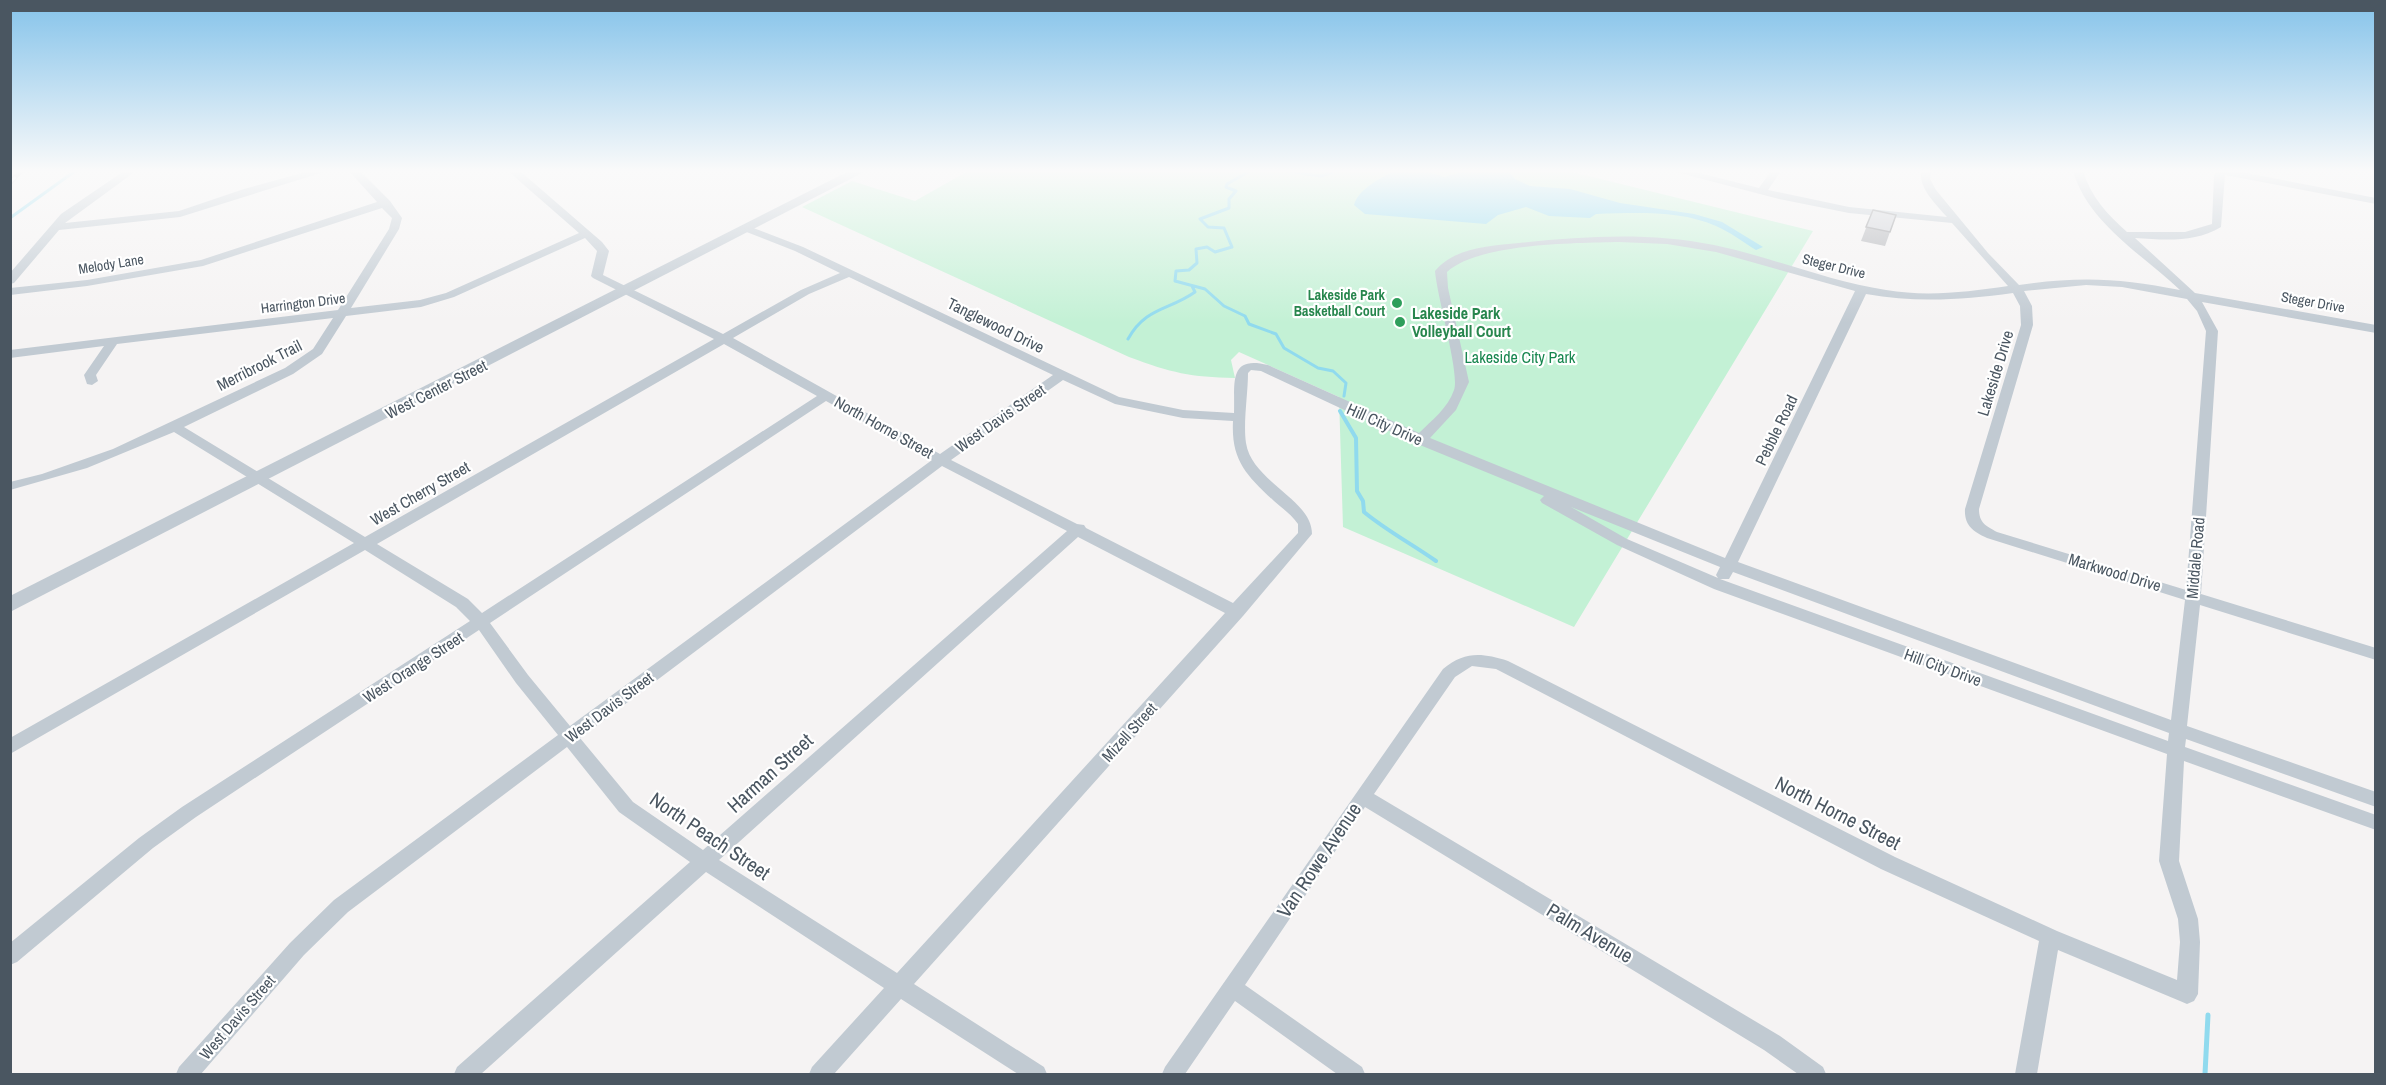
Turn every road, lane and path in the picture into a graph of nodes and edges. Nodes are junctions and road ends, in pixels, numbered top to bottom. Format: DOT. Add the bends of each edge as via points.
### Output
graph roads {
  1 [pos="61,222"];
  2 [pos="107,222"];
  3 [pos="325,222"];
  4 [pos="396,222"];
  5 [pos="572,222"];
  6 [pos="762,222"];
  7 [pos="1955,222"];
  8 [pos="2112,222"];
  9 [pos="2217,222"];
  10 [pos="55,227"];
  11 [pos="748,229"];
  12 [pos="586,234"];
  13 [pos="2126,236"];
  14 [pos="849,273"];
  15 [pos="10,281"];
  16 [pos="2016,288"];
  17 [pos="1862,289"];
  18 [pos="628,291"];
  19 [pos="10,292"];
  20 [pos="2193,296"];
  21 [pos="344,314"];
  22 [pos="2376,329"];
  23 [pos="725,339"];
  24 [pos="112,343"];
  25 [pos="10,354"];
  26 [pos="1248,366"];
  27 [pos="1062,375"];
  28 [pos="92,381"];
  29 [pos="827,395"];
  30 [pos="1239,417"];
  31 [pos="172,425"];
  32 [pos="1420,440"];
  33 [pos="942,460"];
  34 [pos="262,478"];
  35 [pos="1522,484"];
  36 [pos="10,486"];
  37 [pos="1079,528"];
  38 [pos="1992,535"];
  39 [pos="368,544"];
  40 [pos="1728,567"];
  41 [pos="1720,585"];
  42 [pos="2193,596"];
  43 [pos="10,605"];
  44 [pos="1237,612"];
  45 [pos="482,623"];
  46 [pos="2376,654"];
  47 [pos="1476,658"];
  48 [pos="2178,729"];
  49 [pos="570,737"];
  50 [pos="10,747"];
  51 [pos="2176,750"];
  52 [pos="1362,796"];
  53 [pos="2376,800"];
  54 [pos="2376,823"];
  55 [pos="705,861"];
  56 [pos="2050,937"];
  57 [pos="10,956"];
  58 [pos="899,988"];
  59 [pos="1233,988"];
  60 [pos="2187,994"];
  61 [pos="187,1074"];
  62 [pos="465,1074"];
  63 [pos="820,1074"];
  64 [pos="1036,1074"];
  65 [pos="1173,1074"];
  66 [pos="1354,1074"];
  67 [pos="1815,1074"];
  68 [pos="2026,1074"];
  1 -- 10 [label="street"];
  2 -- 10 [label="street"];
  3 -- 19 [label="street, Melody Lane" via="203,263"];
  4 -- 21 [label="street, Merribrook Trail"];
  5 -- 12 [label="street"];
  6 -- 11 [label="street, West Center Street"];
  7 -- 16 [label="street, Lakeside Drive"];
  8 -- 13 [label="street, Middale Road"];
  9 -- 13 [label="street" via="2209,231 2195,235"];
  10 -- 15 [label="street"];
  11 -- 14 [label="street, Tanglewood Drive"];
  11 -- 18 [label="street, West Center Street"];
  12 -- 18 [label="street, North Horne Street" via="603,250 597,276"];
  12 -- 21 [label="street, Harrington Drive" via="450,295"];
  13 -- 20 [label="street, Middale Road"];
  14 -- 23 [label="street, West Cherry Street" via="805,292"];
  14 -- 27 [label="street, Tanglewood Drive"];
  16 -- 17 [label="street, Steger Drive" via="1926,298"];
  16 -- 20 [label="street, Steger Drive" via="2053,282 2111,282"];
  16 -- 38 [label="street, Lakeside Drive" via="2026,306 2027,325 1971,517 1976,527"];
  17 -- 32 [label="street, Steger Drive" via="1716,249 1646,239 1581,239 1469,254 1450,261 1442,271 1442,288 1463,382 1461,394"];
  17 -- 40 [label="street, Pebble Road"];
  18 -- 23 [label="street, North Horne Street"];
  18 -- 34 [label="street, West Center Street"];
  20 -- 22 [label="street, Steger Drive"];
  20 -- 42 [label="street, Middale Road" via="2209,320 2212,344"];
  21 -- 24 [label="street, Harrington Drive"];
  21 -- 31 [label="street, Merribrook Trail" via="307,361"];
  23 -- 29 [label="street, North Horne Street"];
  23 -- 39 [label="street, West Cherry Street"];
  24 -- 25 [label="street, Harrington Drive"];
  24 -- 28 [label="street" via="90,375"];
  26 -- 30 [label="street, Mizell Street" via="1242,372"];
  26 -- 32 [label="street, Hill City Drive" via="1264,368"];
  27 -- 30 [label="street, Tanglewood Drive" via="1139,407"];
  27 -- 33 [label="street, West Davis Street"];
  29 -- 33 [label="street, North Horne Street"];
  29 -- 45 [label="street, West Orange Street"];
  30 -- 44 [label="street, Mizell Street" via="1239,442 1247,464 1300,516 1305,534"];
  31 -- 34 [label="street, North Peach Street"];
  31 -- 36 [label="street, Merribrook Trail" via="87,465"];
  32 -- 35 [label="street, Hill City Drive"];
  33 -- 37 [label="street, North Horne Street"];
  33 -- 49 [label="street, West Davis Street"];
  34 -- 39 [label="street, North Peach Street"];
  34 -- 43 [label="street, West Center Street"];
  35 -- 40 [label="street, Hill City Drive"];
  35 -- 41 [label="street, Hill City Drive" via="1622,542"];
  37 -- 44 [label="street, North Horne Street"];
  37 -- 55 [label="street, Harman Street"];
  38 -- 42 [label="street, Markwood Drive"];
  39 -- 45 [label="street, North Peach Street" via="454,597"];
  39 -- 50 [label="street, West Cherry Street"];
  40 -- 41 [label="street, Pebble Road"];
  40 -- 48 [label="street, Hill City Drive"];
  41 -- 51 [label="street, Hill City Drive"];
  42 -- 46 [label="street, Markwood Drive"];
  42 -- 48 [label="street, Middale Road"];
  44 -- 58 [label="street, Mizell Street"];
  45 -- 49 [label="street, North Peach Street"];
  45 -- 57 [label="street, West Orange Street" via="146,843"];
  47 -- 52 [label="street, Van Rowe Avenue" via="1449,673"];
  47 -- 56 [label="street, North Horne Street" via="1502,665 1868,854"];
  48 -- 51 [label="street, Middale Road"];
  48 -- 53 [label="street, Hill City Drive"];
  49 -- 55 [label="street, North Peach Street" via="626,807"];
  49 -- 61 [label="street, West Davis Street" via="341,906 297,949"];
  51 -- 54 [label="street, Hill City Drive"];
  51 -- 60 [label="street, Middale Road" via="2169,861 2188,919"];
  52 -- 59 [label="street, Van Rowe Avenue"];
  52 -- 67 [label="street, Palm Avenue" via="1772,1043"];
  55 -- 58 [label="street, North Peach Street"];
  55 -- 62 [label="street, Harman Street"];
  56 -- 60 [label="street, North Horne Street"];
  56 -- 68 [label="street"];
  58 -- 63 [label="street, Mizell Street"];
  58 -- 64 [label="street, North Peach Street"];
  59 -- 65 [label="street, Van Rowe Avenue"];
  59 -- 66 [label="street"];
}
